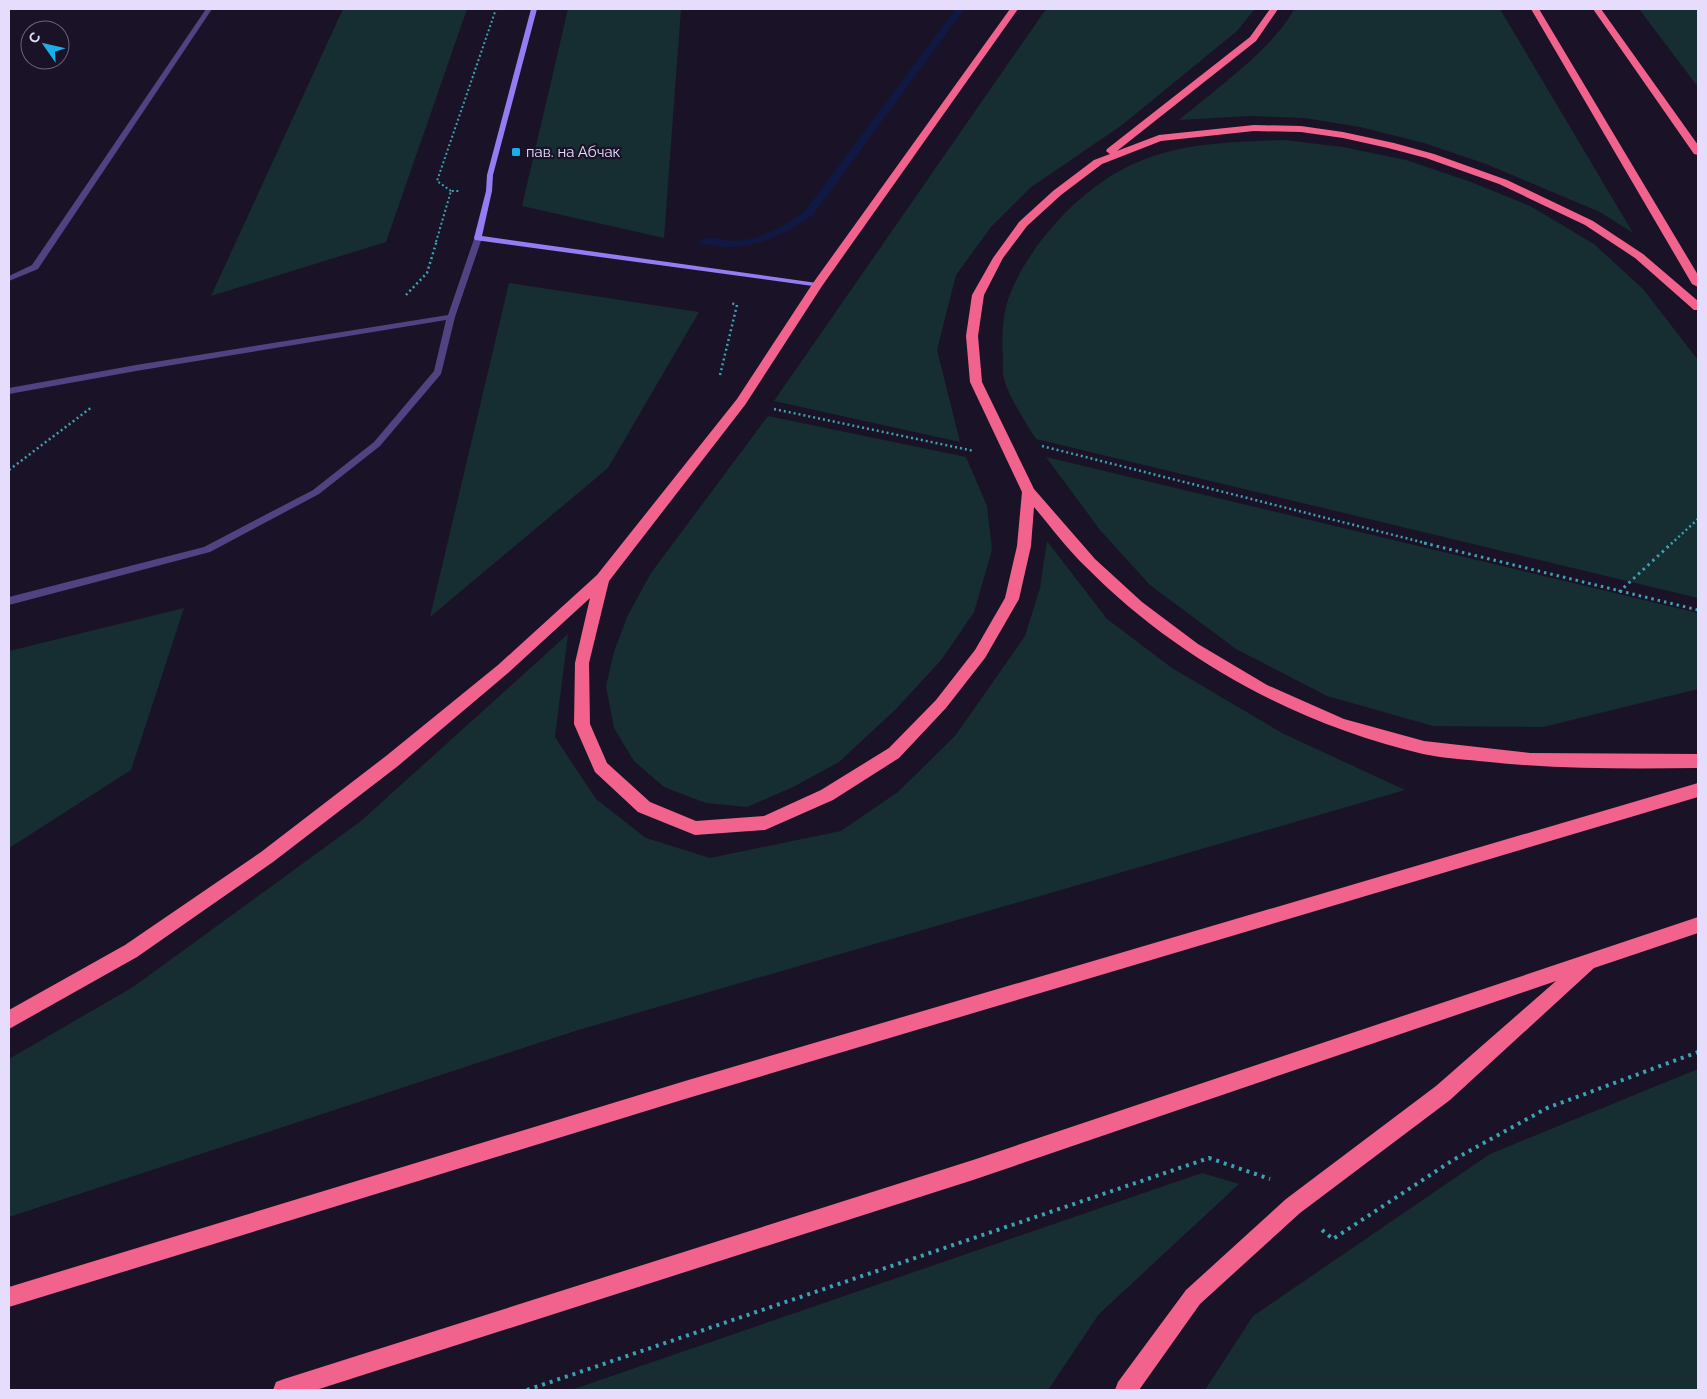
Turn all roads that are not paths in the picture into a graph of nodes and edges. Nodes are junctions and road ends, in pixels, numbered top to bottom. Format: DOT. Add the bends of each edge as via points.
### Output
graph roads {
  1 [pos="209,9"];
  2 [pos="534,9"];
  3 [pos="1014,9"];
  4 [pos="1274,9"];
  5 [pos="1535,9"];
  6 [pos="1597,9"];
  7 [pos="1698,152"];
  8 [pos="1098,162"];
  9 [pos="478,238"];
  10 [pos="9,279"];
  11 [pos="1698,284"];
  12 [pos="818,285"];
  13 [pos="1698,307"];
  14 [pos="451,317"];
  15 [pos="9,391"];
  16 [pos="1029,492"];
  17 [pos="602,578"];
  18 [pos="9,601"];
  19 [pos="1698,761"];
  20 [pos="1698,790"];
  21 [pos="1698,925"];
  22 [pos="1592,960"];
  23 [pos="9,1020"];
  24 [pos="9,1297"];
  25 [pos="284,1390"];
  26 [pos="1126,1390"];
  1 -- 10 [label="lane" via="35,267"];
  2 -- 9 [label="main road" via="490,175"];
  3 -- 12 [label="highway"];
  4 -- 8 [label="highway" via="1253,39"];
  5 -- 11 [label="highway"];
  6 -- 7 [label="highway"];
  8 -- 13 [label="highway" via="1159,138 1222,130 1301,129 1390,145 1503,182 1589,223 1639,256"];
  8 -- 16 [label="highway" via="1023,224 998,258 978,295 972,336 976,382"];
  9 -- 12 [label="main road"];
  9 -- 14 [label="lane"];
  12 -- 17 [label="highway" via="741,402"];
  14 -- 15 [label="lane"];
  14 -- 18 [label="lane" via="438,372 377,444 316,492 207,550"];
  16 -- 17 [label="highway" via="1024,546 1012,599 980,654 942,704 894,753 827,796 765,823 695,828 644,807 601,767 582,724 582,663"];
  16 -- 19 [label="highway" via="1090,563 1136,606 1193,648 1262,689 1341,724 1424,748 1530,760"];
  17 -- 23 [label="highway" via="466,700 267,857 131,952"];
  20 -- 24 [label="highway" via="685,1090"];
  21 -- 22 [label="highway"];
  22 -- 25 [label="highway" via="964,1173"];
  22 -- 26 [label="highway" via="1443,1093 1294,1206 1193,1297"];
}
